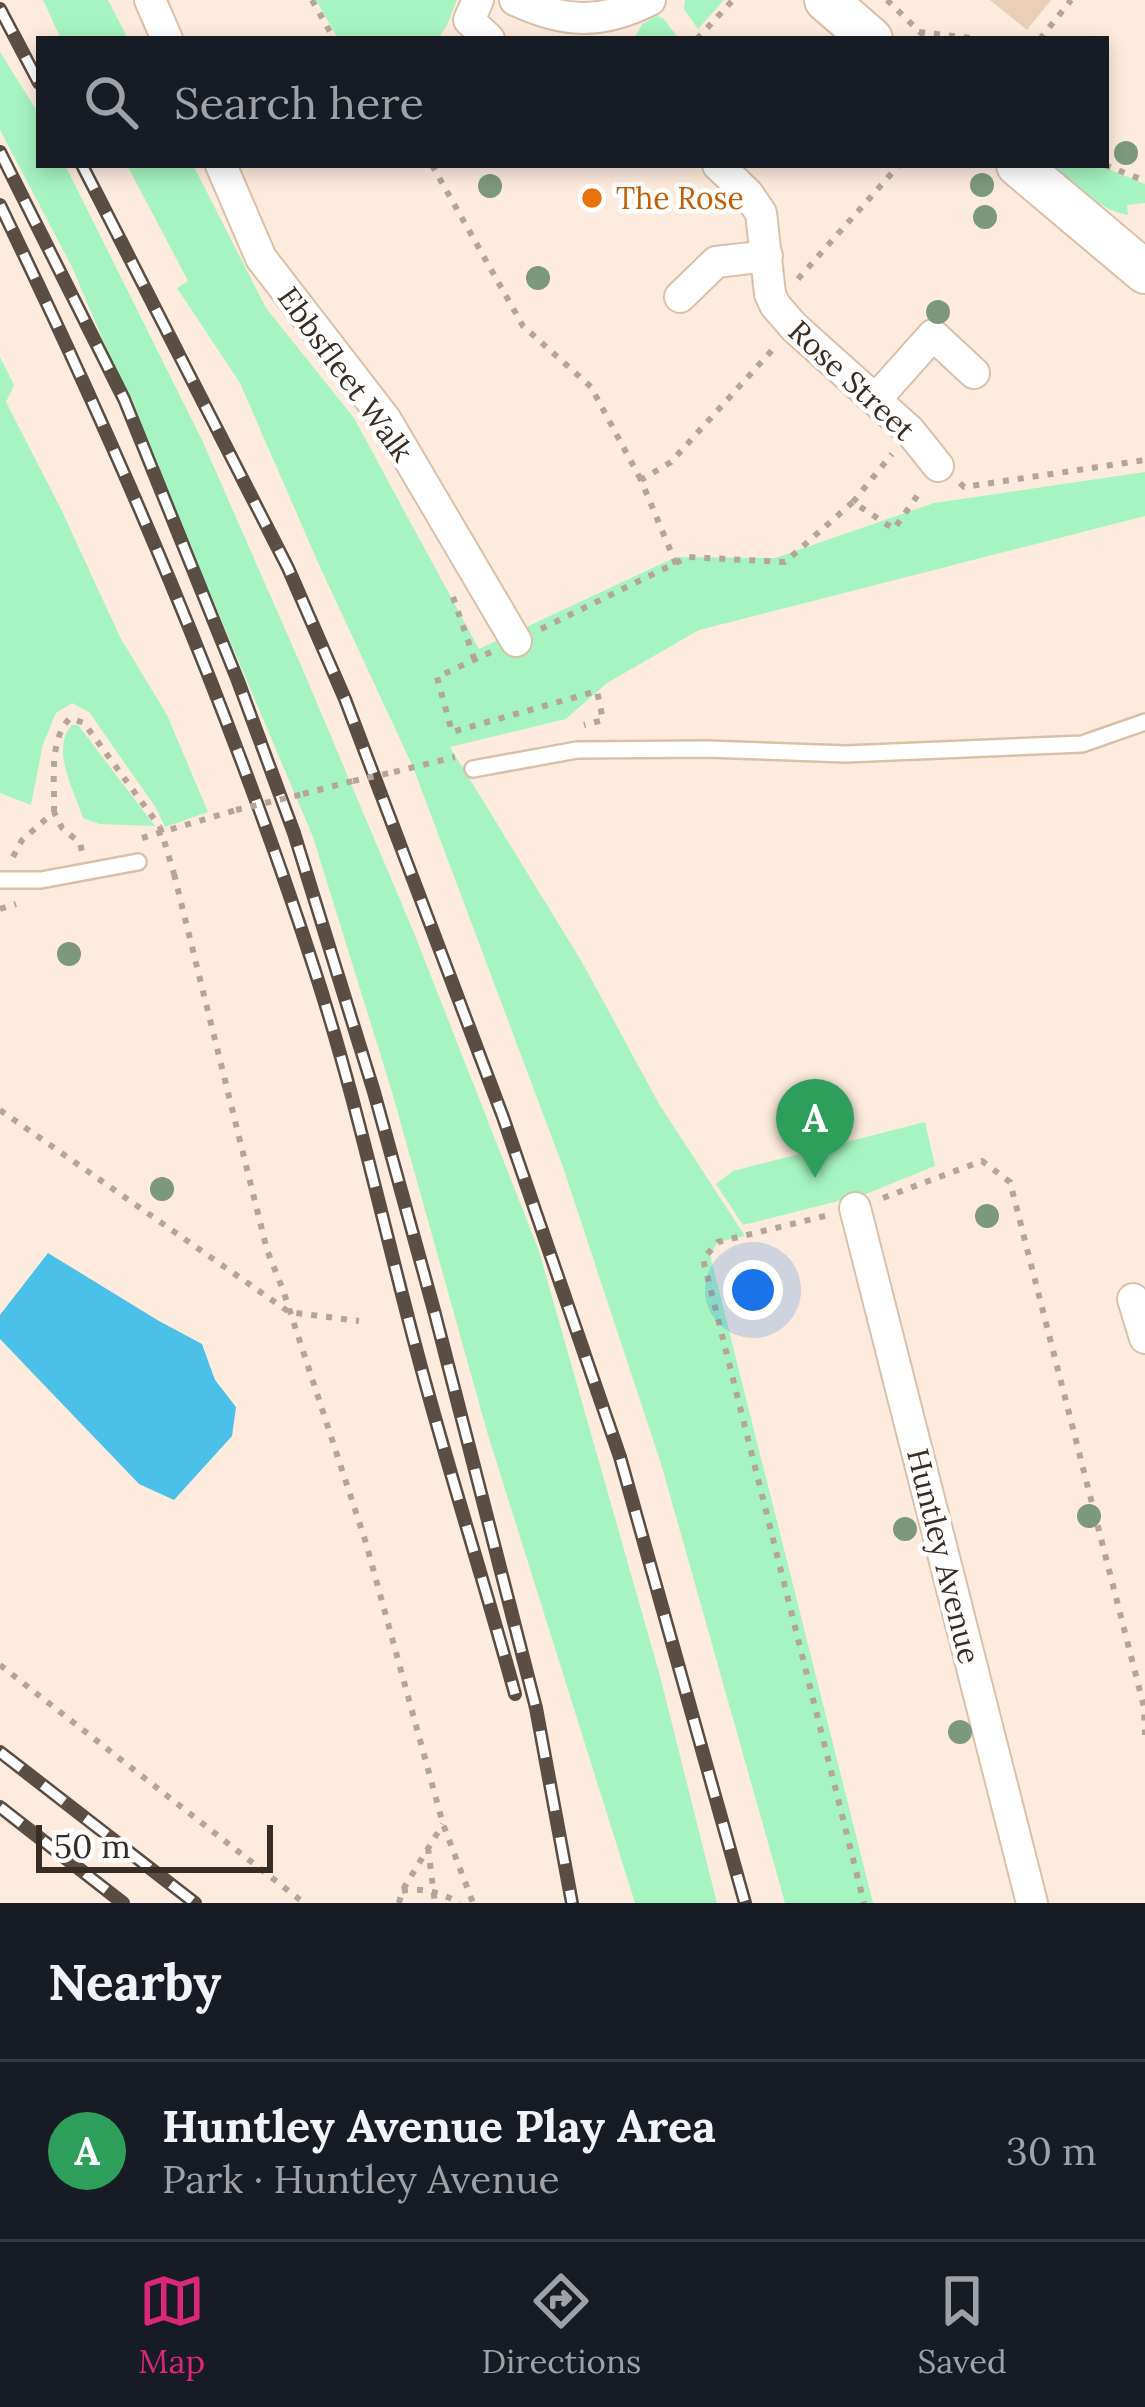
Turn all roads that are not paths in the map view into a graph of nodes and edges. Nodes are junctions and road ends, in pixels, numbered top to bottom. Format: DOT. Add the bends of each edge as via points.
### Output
graph roads {
  1 [pos="150,0"];
  2 [pos="478,0"];
  3 [pos="515,0"];
  4 [pos="650,0"];
  5 [pos="826,0"];
  6 [pos="598,28"];
  7 [pos="165,36"];
  8 [pos="486,36"];
  9 [pos="868,36"];
  10 [pos="222,168"];
  11 [pos="721,168"];
  12 [pos="1022,168"];
  13 [pos="767,256"];
  14 [pos="1142,261"];
  15 [pos="680,297"];
  16 [pos="974,373"];
  17 [pos="875,400"];
  18 [pos="938,466"];
  19 [pos="516,641"];
  20 [pos="1145,722"];
  21 [pos="473,769"];
  22 [pos="138,862"];
  23 [pos="0,880"];
  24 [pos="22,882"];
  25 [pos="0,892"];
  26 [pos="855,1208"];
  27 [pos="1032,1903"];
  1 -- 7 [label="street"];
  2 -- 8 [label="street" via="469,20"];
  3 -- 6 [label="street"];
  4 -- 6 [label="street"];
  5 -- 9 [label="main road"];
  10 -- 19 [label="street, Ebbsfleet Walk" via="262,258 386,420"];
  11 -- 13 [label="street, Rose Street" via="758,207"];
  12 -- 14 [label="main road"];
  13 -- 15 [label="street" via="716,262"];
  13 -- 17 [label="street, Rose Street" via="770,294 784,316"];
  16 -- 17 [label="street" via="933,335"];
  17 -- 18 [label="street, Rose Street"];
  20 -- 21 [label="lane" via="1082,744 846,754 577,750"];
  22 -- 24 [label="lane"];
  23 -- 24 [label="lane"];
  24 -- 25 [label="lane"];
  26 -- 27 [label="street, Huntley Avenue"];
}
